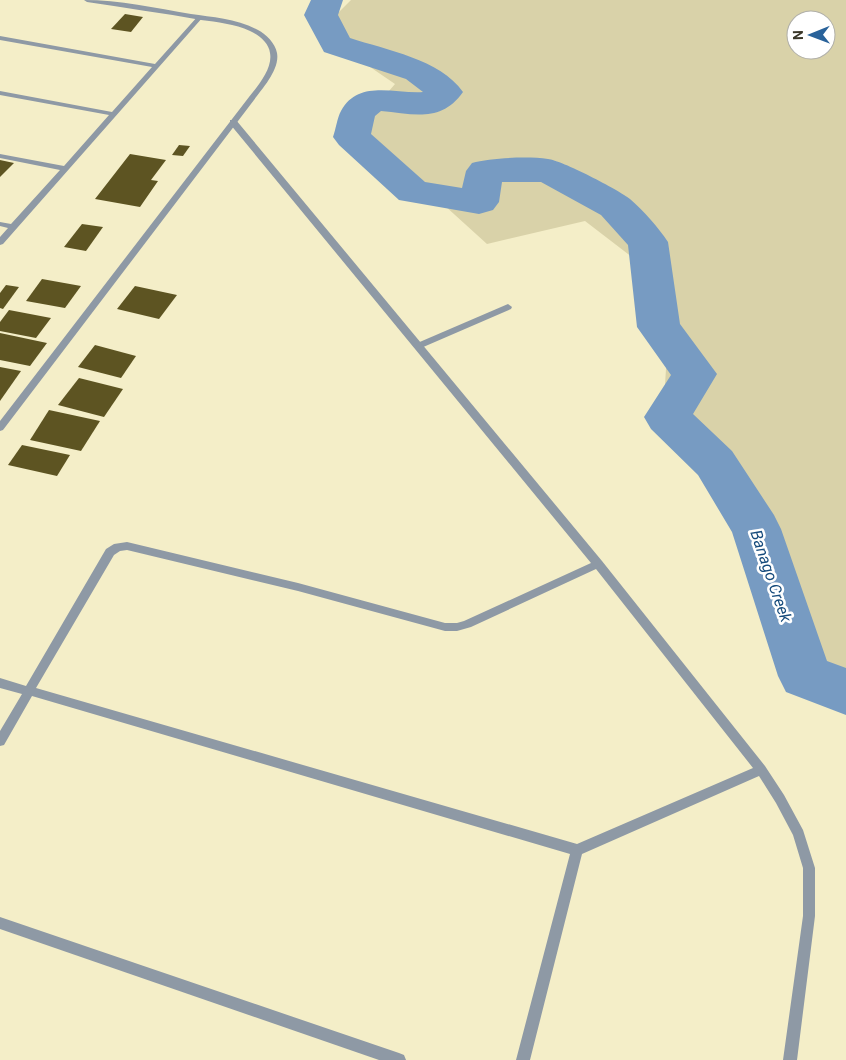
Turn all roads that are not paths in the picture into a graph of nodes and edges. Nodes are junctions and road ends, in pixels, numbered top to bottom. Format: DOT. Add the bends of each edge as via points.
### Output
graph roads {
  1 [pos="87,0"];
  2 [pos="200,17"];
  3 [pos="0,38"];
  4 [pos="156,66"];
  5 [pos="0,93"];
  6 [pos="113,114"];
  7 [pos="233,122"];
  8 [pos="0,156"];
  9 [pos="64,168"];
  10 [pos="0,224"];
  11 [pos="13,227"];
  12 [pos="0,242"];
  13 [pos="508,307"];
  14 [pos="418,346"];
  15 [pos="0,428"];
  16 [pos="598,564"];
  17 [pos="0,683"];
  18 [pos="29,691"];
  19 [pos="0,740"];
  20 [pos="761,770"];
  21 [pos="577,850"];
  22 [pos="0,923"];
  23 [pos="400,1060"];
  24 [pos="523,1060"];
  25 [pos="790,1060"];
  1 -- 2 [label="street"];
  2 -- 4 [label="street"];
  2 -- 7 [label="street" via="259,33 274,53 267,76"];
  3 -- 4 [label="street"];
  4 -- 6 [label="street"];
  5 -- 6 [label="street"];
  6 -- 9 [label="street"];
  7 -- 14 [label="street"];
  7 -- 15 [label="street"];
  8 -- 9 [label="street"];
  9 -- 11 [label="street"];
  10 -- 11 [label="street"];
  11 -- 12 [label="street"];
  13 -- 14 [label="street"];
  14 -- 16 [label="street"];
  16 -- 18 [label="street" via="468,624 445,627 298,587 127,546 118,548 110,552"];
  16 -- 20 [label="street"];
  17 -- 18 [label="street"];
  18 -- 19 [label="street"];
  18 -- 21 [label="street"];
  20 -- 21 [label="street"];
  20 -- 25 [label="street" via="799,834 809,868 809,916"];
  21 -- 24 [label="street"];
  22 -- 23 [label="street"];
}
